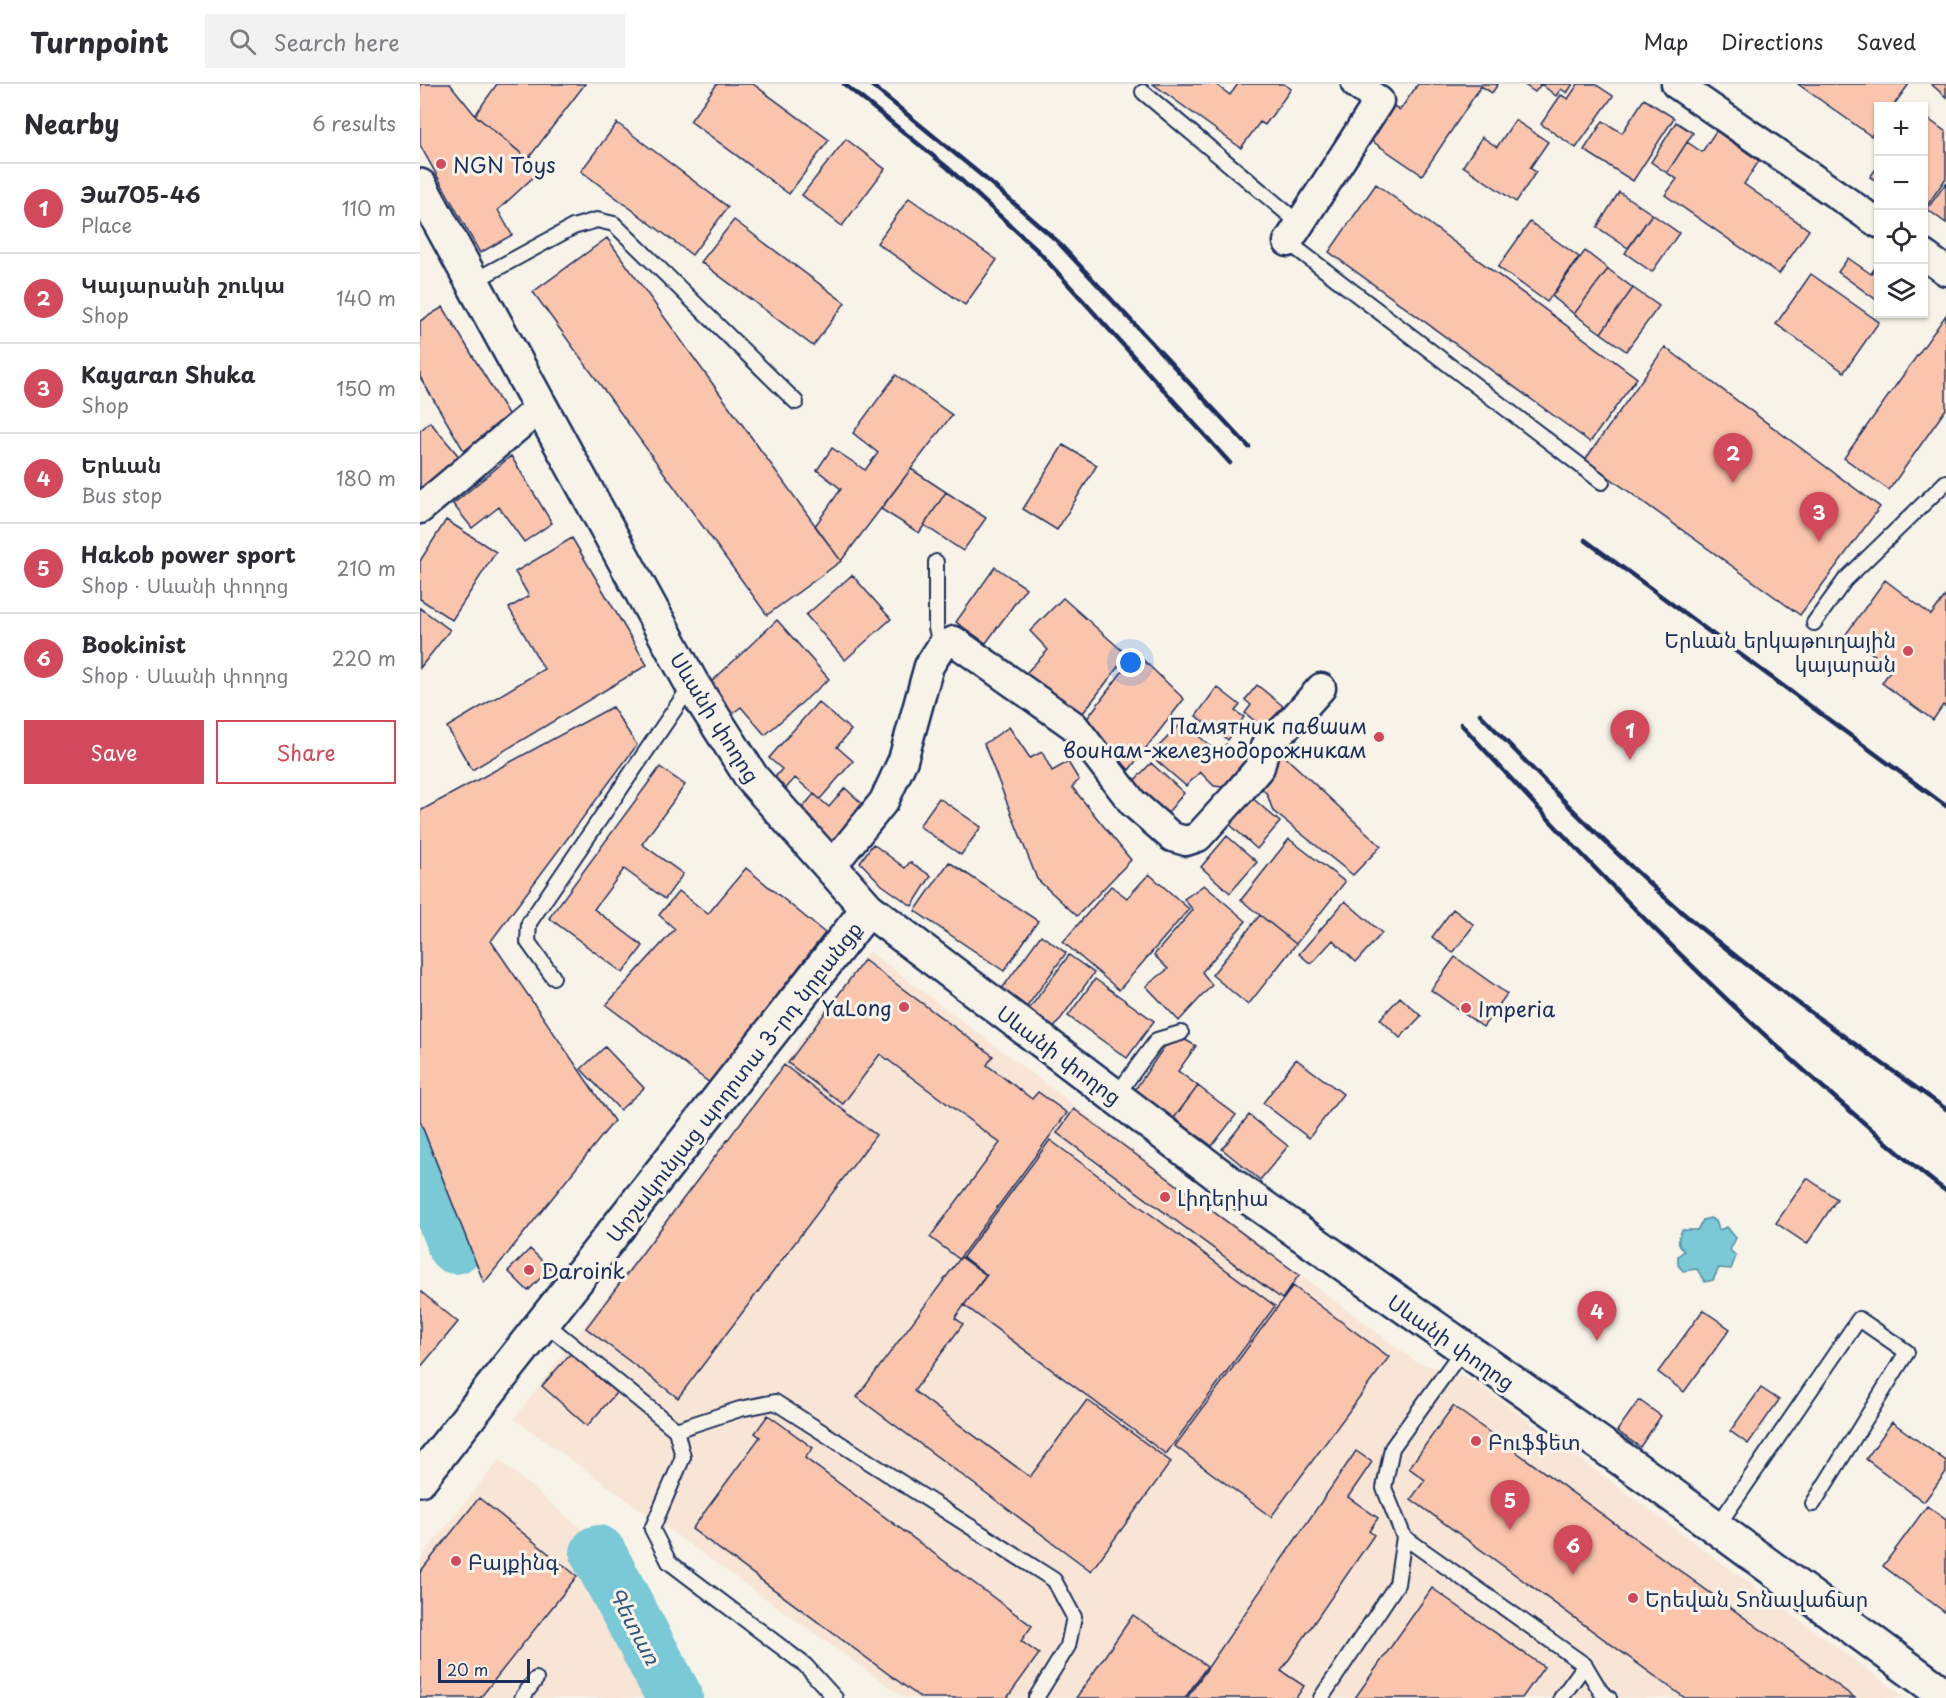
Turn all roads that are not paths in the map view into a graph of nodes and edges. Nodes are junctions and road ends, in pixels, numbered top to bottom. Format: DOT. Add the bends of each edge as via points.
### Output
graph roads {
  1 [pos="1356,84"];
  2 [pos="1676,84"];
  3 [pos="1143,92"];
  4 [pos="420,186"];
  5 [pos="1874,221"];
  6 [pos="1294,233"];
  7 [pos="1928,258"];
  8 [pos="1946,271"];
  9 [pos="472,282"];
  10 [pos="796,402"];
  11 [pos="541,407"];
  12 [pos="1602,482"];
  13 [pos="1946,482"];
  14 [pos="420,509"];
  15 [pos="936,562"];
  16 [pos="1814,623"];
  17 [pos="941,647"];
  18 [pos="692,684"];
  19 [pos="1321,688"];
  20 [pos="831,867"];
  21 [pos="868,909"];
  22 [pos="553,977"];
  23 [pos="1181,1033"];
  24 [pos="1115,1097"];
  25 [pos="544,1322"];
  26 [pos="1463,1349"];
  27 [pos="676,1430"];
  28 [pos="420,1479"];
  29 [pos="1813,1504"];
  30 [pos="1716,1528"];
  31 [pos="1404,1536"];
  32 [pos="1585,1665"];
  33 [pos="536,1679"];
  34 [pos="1946,1696"];
  35 [pos="522,1698"];
  36 [pos="835,1698"];
  37 [pos="1036,1698"];
  38 [pos="1321,1698"];
  39 [pos="1561,1698"];
  40 [pos="1609,1698"];
  1 -- 6 [label="street" via="1379,101"];
  2 -- 5 [label="street"];
  3 -- 6 [label="lane"];
  4 -- 9 [label="street, Սևանի փողոց"];
  6 -- 12 [label="lane"];
  7 -- 8 [label="street"];
  9 -- 10 [label="lane" via="573,227 597,220 614,224"];
  9 -- 11 [label="street, Սևանի փողոց"];
  11 -- 14 [label="street"];
  11 -- 18 [label="street, Սևանի փողոց"];
  13 -- 16 [label="lane" via="1845,580"];
  15 -- 17 [label="lane" via="936,628"];
  17 -- 19 [label="street" via="954,641 1074,726 1133,803 1172,837 1186,841 1198,837 1238,793 1260,767 1265,747"];
  17 -- 20 [label="street" via="929,666 903,760 884,801"];
  18 -- 20 [label="street, Սևանի փողոց" via="752,778"];
  18 -- 22 [label="lane" via="529,923 528,942"];
  20 -- 21 [label="street, Սևանի փողոց"];
  21 -- 24 [label="street, Սևանի փողոց"];
  21 -- 25 [label="street, Արշակունյաց պողոտա 3-րդ նրբանցք"];
  23 -- 24 [label="lane" via="1157,1040"];
  24 -- 26 [label="street, Սևանի փողոց"];
  25 -- 27 [label="lane"];
  25 -- 28 [label="street, Արշակունյաց պողոտա 3-րդ նրբանցք"];
  26 -- 30 [label="street, Սևանի փողոց"];
  26 -- 31 [label="lane" via="1392,1448 1384,1488"];
  27 -- 36 [label="lane" via="683,1457 652,1529 669,1562 805,1665"];
  27 -- 37 [label="lane" via="775,1402 1054,1580 1074,1617 1068,1646"];
  29 -- 30 [label="lane" via="1907,1352 1858,1319"];
  30 -- 34 [label="street, Սևանի փողոց"];
  31 -- 32 [label="lane"];
  31 -- 38 [label="lane" via="1397,1584"];
  32 -- 39 [label="lane"];
  32 -- 40 [label="lane"];
  33 -- 35 [label="lane"];
}
